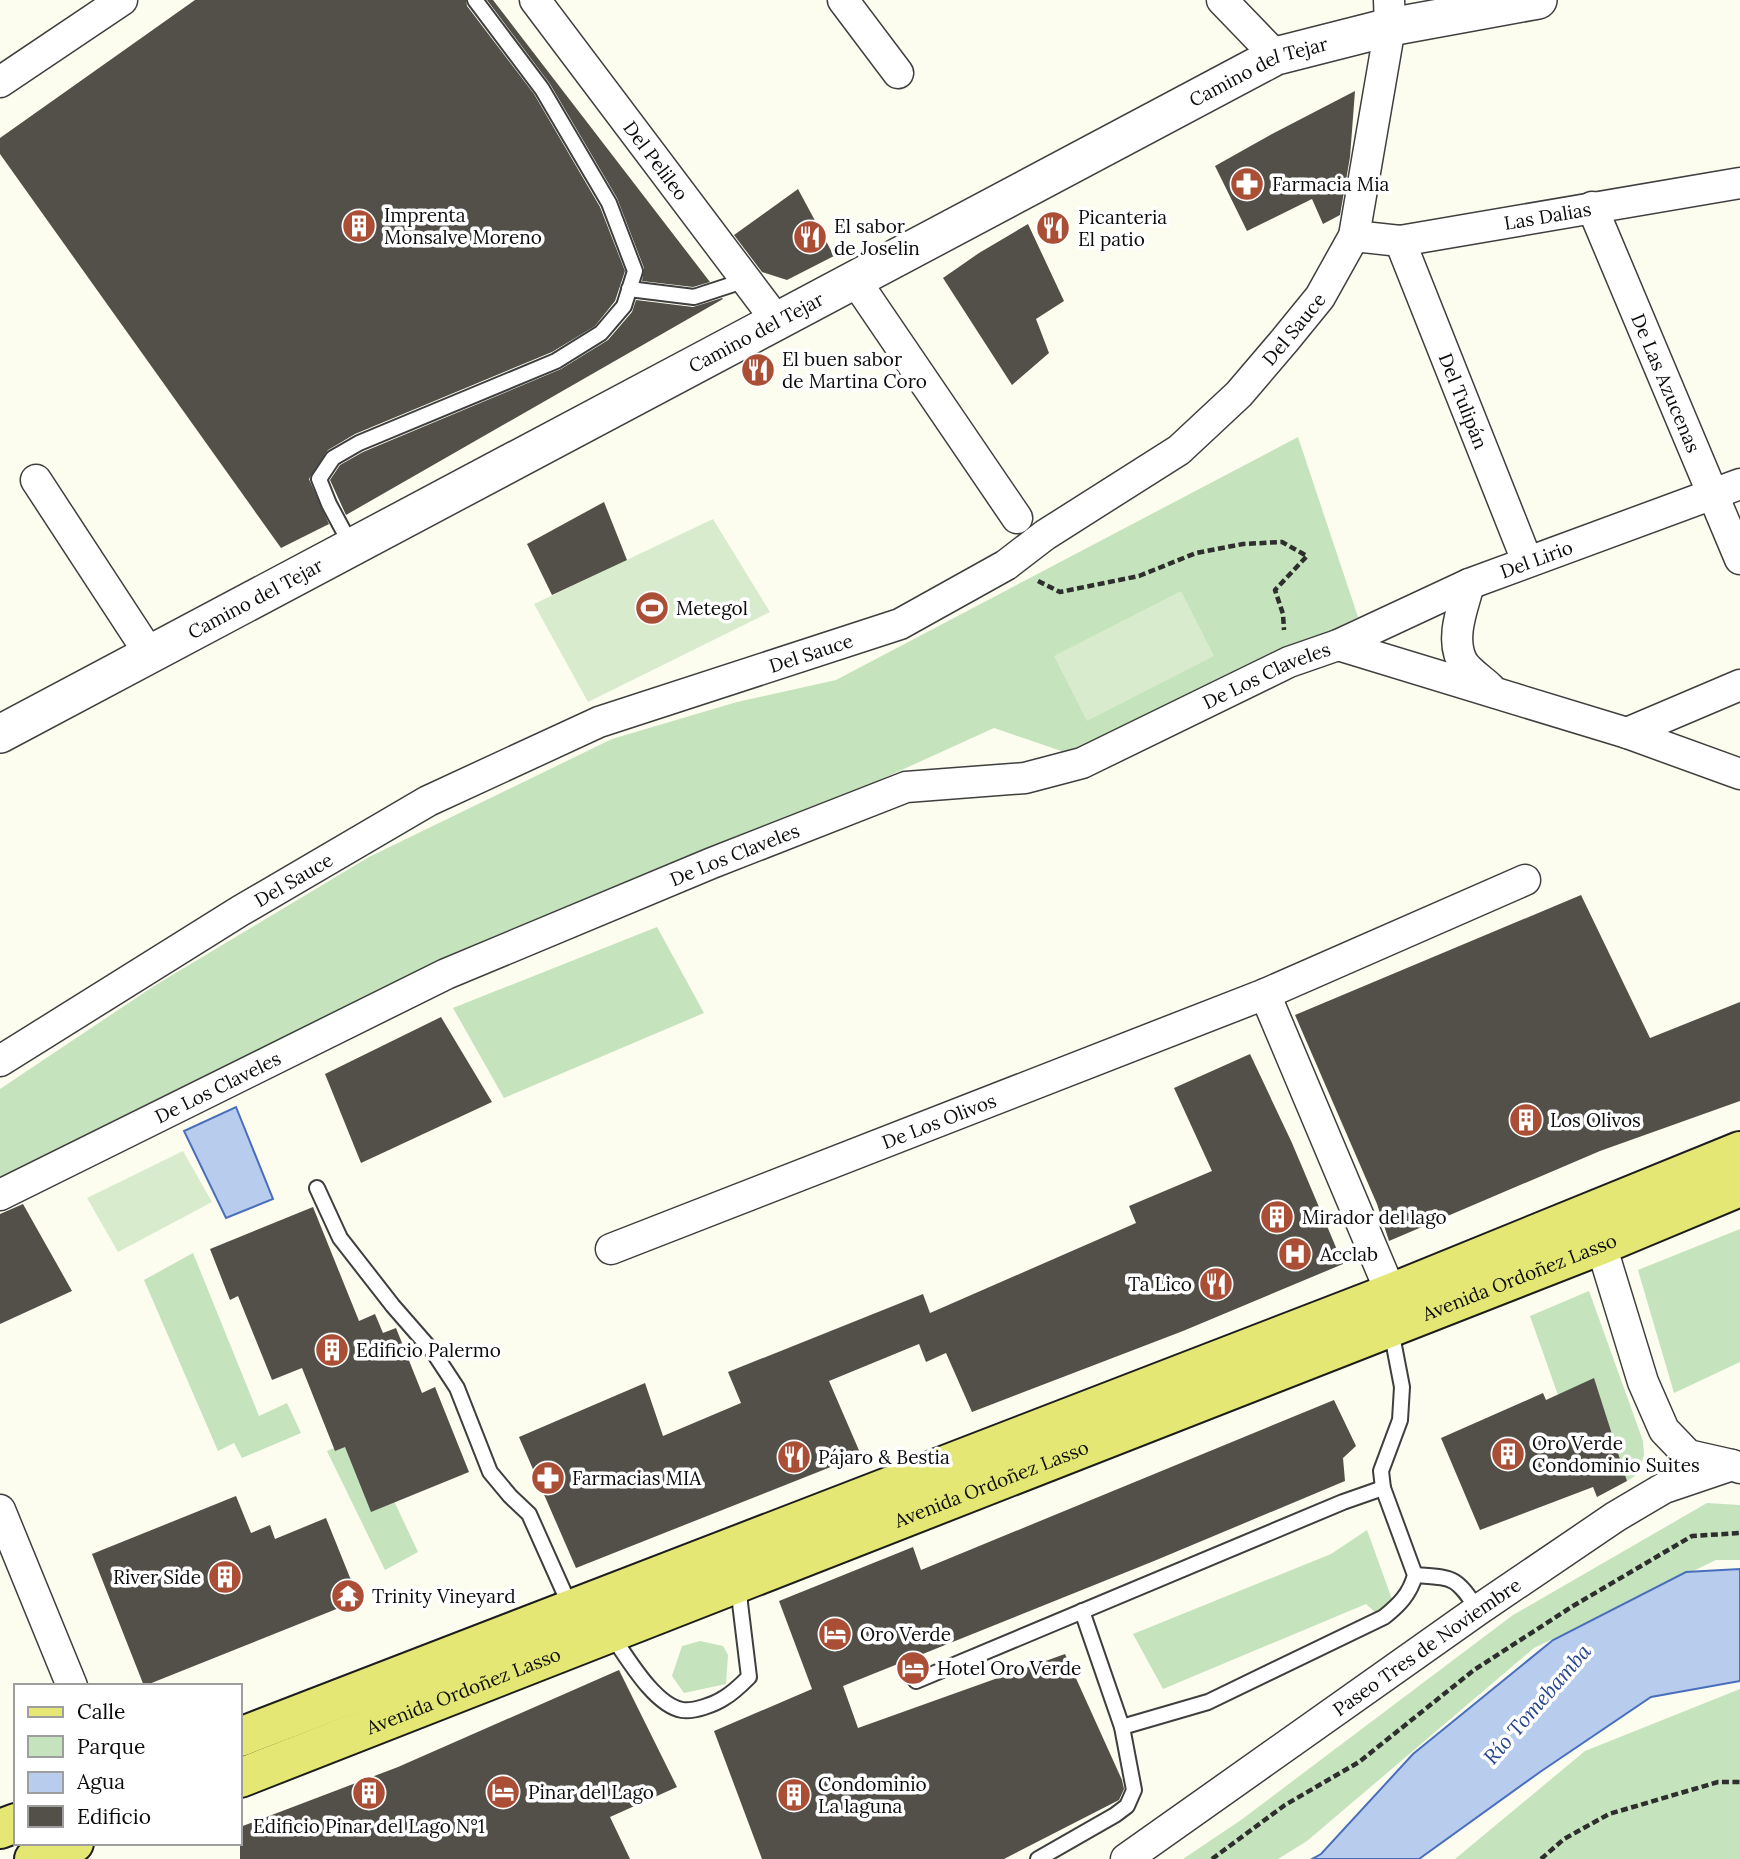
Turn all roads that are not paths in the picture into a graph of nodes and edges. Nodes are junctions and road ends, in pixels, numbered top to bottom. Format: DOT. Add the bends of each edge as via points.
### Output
graph roads {
  1 [pos="122,0"];
  2 [pos="475,0"];
  3 [pos="535,0"];
  4 [pos="843,0"];
  5 [pos="1222,0"];
  6 [pos="1538,0"];
  7 [pos="1390,14"];
  8 [pos="1276,56"];
  9 [pos="898,73"];
  10 [pos="0,82"];
  11 [pos="1740,183"];
  12 [pos="1592,207"];
  13 [pos="1354,236"];
  14 [pos="1400,241"];
  15 [pos="746,280"];
  16 [pos="855,280"];
  17 [pos="629,289"];
  18 [pos="777,321"];
  19 [pos="36,480"];
  20 [pos="1727,490"];
  21 [pos="1017,518"];
  22 [pos="352,548"];
  23 [pos="1740,559"];
  24 [pos="1527,561"];
  25 [pos="1469,584"];
  26 [pos="1338,645"];
  27 [pos="151,656"];
  28 [pos="1740,685"];
  29 [pos="1496,693"];
  30 [pos="1627,733"];
  31 [pos="0,734"];
  32 [pos="1740,774"];
  33 [pos="1525,880"];
  34 [pos="1265,994"];
  35 [pos="0,1061"];
  36 [pos="1740,1151"];
  37 [pos="1740,1187"];
  38 [pos="317,1188"];
  39 [pos="0,1195"];
  40 [pos="1601,1245"];
  41 [pos="611,1249"];
  42 [pos="1391,1310"];
  43 [pos="1736,1466"];
  44 [pos="1383,1488"];
  45 [pos="1,1513"];
  46 [pos="1415,1575"];
  47 [pos="740,1580"];
  48 [pos="572,1610"];
  49 [pos="1478,1610"];
  50 [pos="1083,1611"];
  51 [pos="609,1632"];
  52 [pos="916,1681"];
  53 [pos="71,1684"];
  54 [pos="1122,1727"];
  55 [pos="242,1736"];
  56 [pos="242,1776"];
  57 [pos="69,1845"];
  58 [pos="34,1859"];
  59 [pos="1038,1859"];
  60 [pos="1126,1859"];
  1 -- 10 [label="street"];
  2 -- 17 [label="lane" via="542,89 609,203 635,271"];
  3 -- 15 [label="street, Del Pelileo"];
  4 -- 9 [label="street"];
  5 -- 8 [label="street"];
  6 -- 7 [label="street, Camino del Tejar"];
  7 -- 8 [label="street, Camino del Tejar"];
  7 -- 13 [label="street, Del Sauce"];
  8 -- 16 [label="street, Camino del Tejar"];
  11 -- 12 [label="street, Las Dalias"];
  12 -- 14 [label="street, Las Dalias"];
  12 -- 20 [label="street, De Las Azucenas"];
  13 -- 14 [label="street, Las Dalias"];
  13 -- 35 [label="street, Del Sauce" via="1320,297 1239,394 1179,450 1006,565 900,624 599,722 428,801 240,911"];
  14 -- 24 [label="street, Del Tulipán"];
  15 -- 17 [label="lane" via="694,297"];
  15 -- 18 [label="street, Del Pelileo"];
  16 -- 18 [label="street, Camino del Tejar"];
  16 -- 21 [label="street"];
  17 -- 22 [label="lane" via="624,306 601,333 556,361 359,443 334,458 319,480"];
  18 -- 22 [label="street, Camino del Tejar"];
  19 -- 27 [label="street"];
  20 -- 23 [label="street, De Las Azucenas"];
  20 -- 24 [label="street, Del Lirio"];
  22 -- 27 [label="street, Camino del Tejar"];
  24 -- 25 [label="street, Del Lirio"];
  25 -- 26 [label="street, Del Lirio"];
  25 -- 29 [label="street, De Los Claveles" via="1457,645 1463,663"];
  26 -- 29 [label="street, De Los Claveles"];
  26 -- 39 [label="street, De Los Claveles" via="1289,662 1082,763 1025,778 905,787 700,868 446,974"];
  27 -- 31 [label="street, Camino del Tejar"];
  28 -- 30 [label="street"];
  29 -- 30 [label="street, De Los Claveles"];
  30 -- 32 [label="street, De Los Claveles"];
  33 -- 34 [label="street, De Los Olivos"];
  34 -- 41 [label="street, De Los Olivos"];
  34 -- 42 [label="street"];
  36 -- 42 [label="main road, Avenida Ordoñez Lasso"];
  37 -- 40 [label="main road, Avenida Ordoñez Lasso"];
  38 -- 48 [label="lane" via="340,1238 457,1388 490,1472 529,1514"];
  40 -- 42 [label="main road, Avenida Ordoñez Lasso"];
  40 -- 43 [label="street" via="1643,1382 1664,1430 1688,1455"];
  42 -- 44 [label="lane" via="1402,1387 1400,1420 1381,1471"];
  42 -- 47 [label="main road, Avenida Ordoñez Lasso"];
  42 -- 48 [label="main road, Avenida Ordoñez Lasso"];
  43 -- 49 [label="street, Paseo Tres de Noviembre" via="1664,1488"];
  44 -- 46 [label="lane"];
  44 -- 50 [label="lane"];
  45 -- 53 [label="street"];
  46 -- 49 [label="lane" via="1446,1578 1461,1585"];
  46 -- 54 [label="lane" via="1411,1589 1384,1617 1208,1702"];
  47 -- 51 [label="main road, Avenida Ordoñez Lasso"];
  47 -- 51 [label="lane" via="750,1677 715,1702 683,1710 664,1701"];
  48 -- 55 [label="main road, Avenida Ordoñez Lasso"];
  49 -- 60 [label="street, Paseo Tres de Noviembre"];
  50 -- 52 [label="lane"];
  50 -- 54 [label="lane"];
  51 -- 56 [label="main road, Avenida Ordoñez Lasso"];
  54 -- 59 [label="lane" via="1134,1790 1127,1806"];
  57 -- 58 [label="main road"];
}
